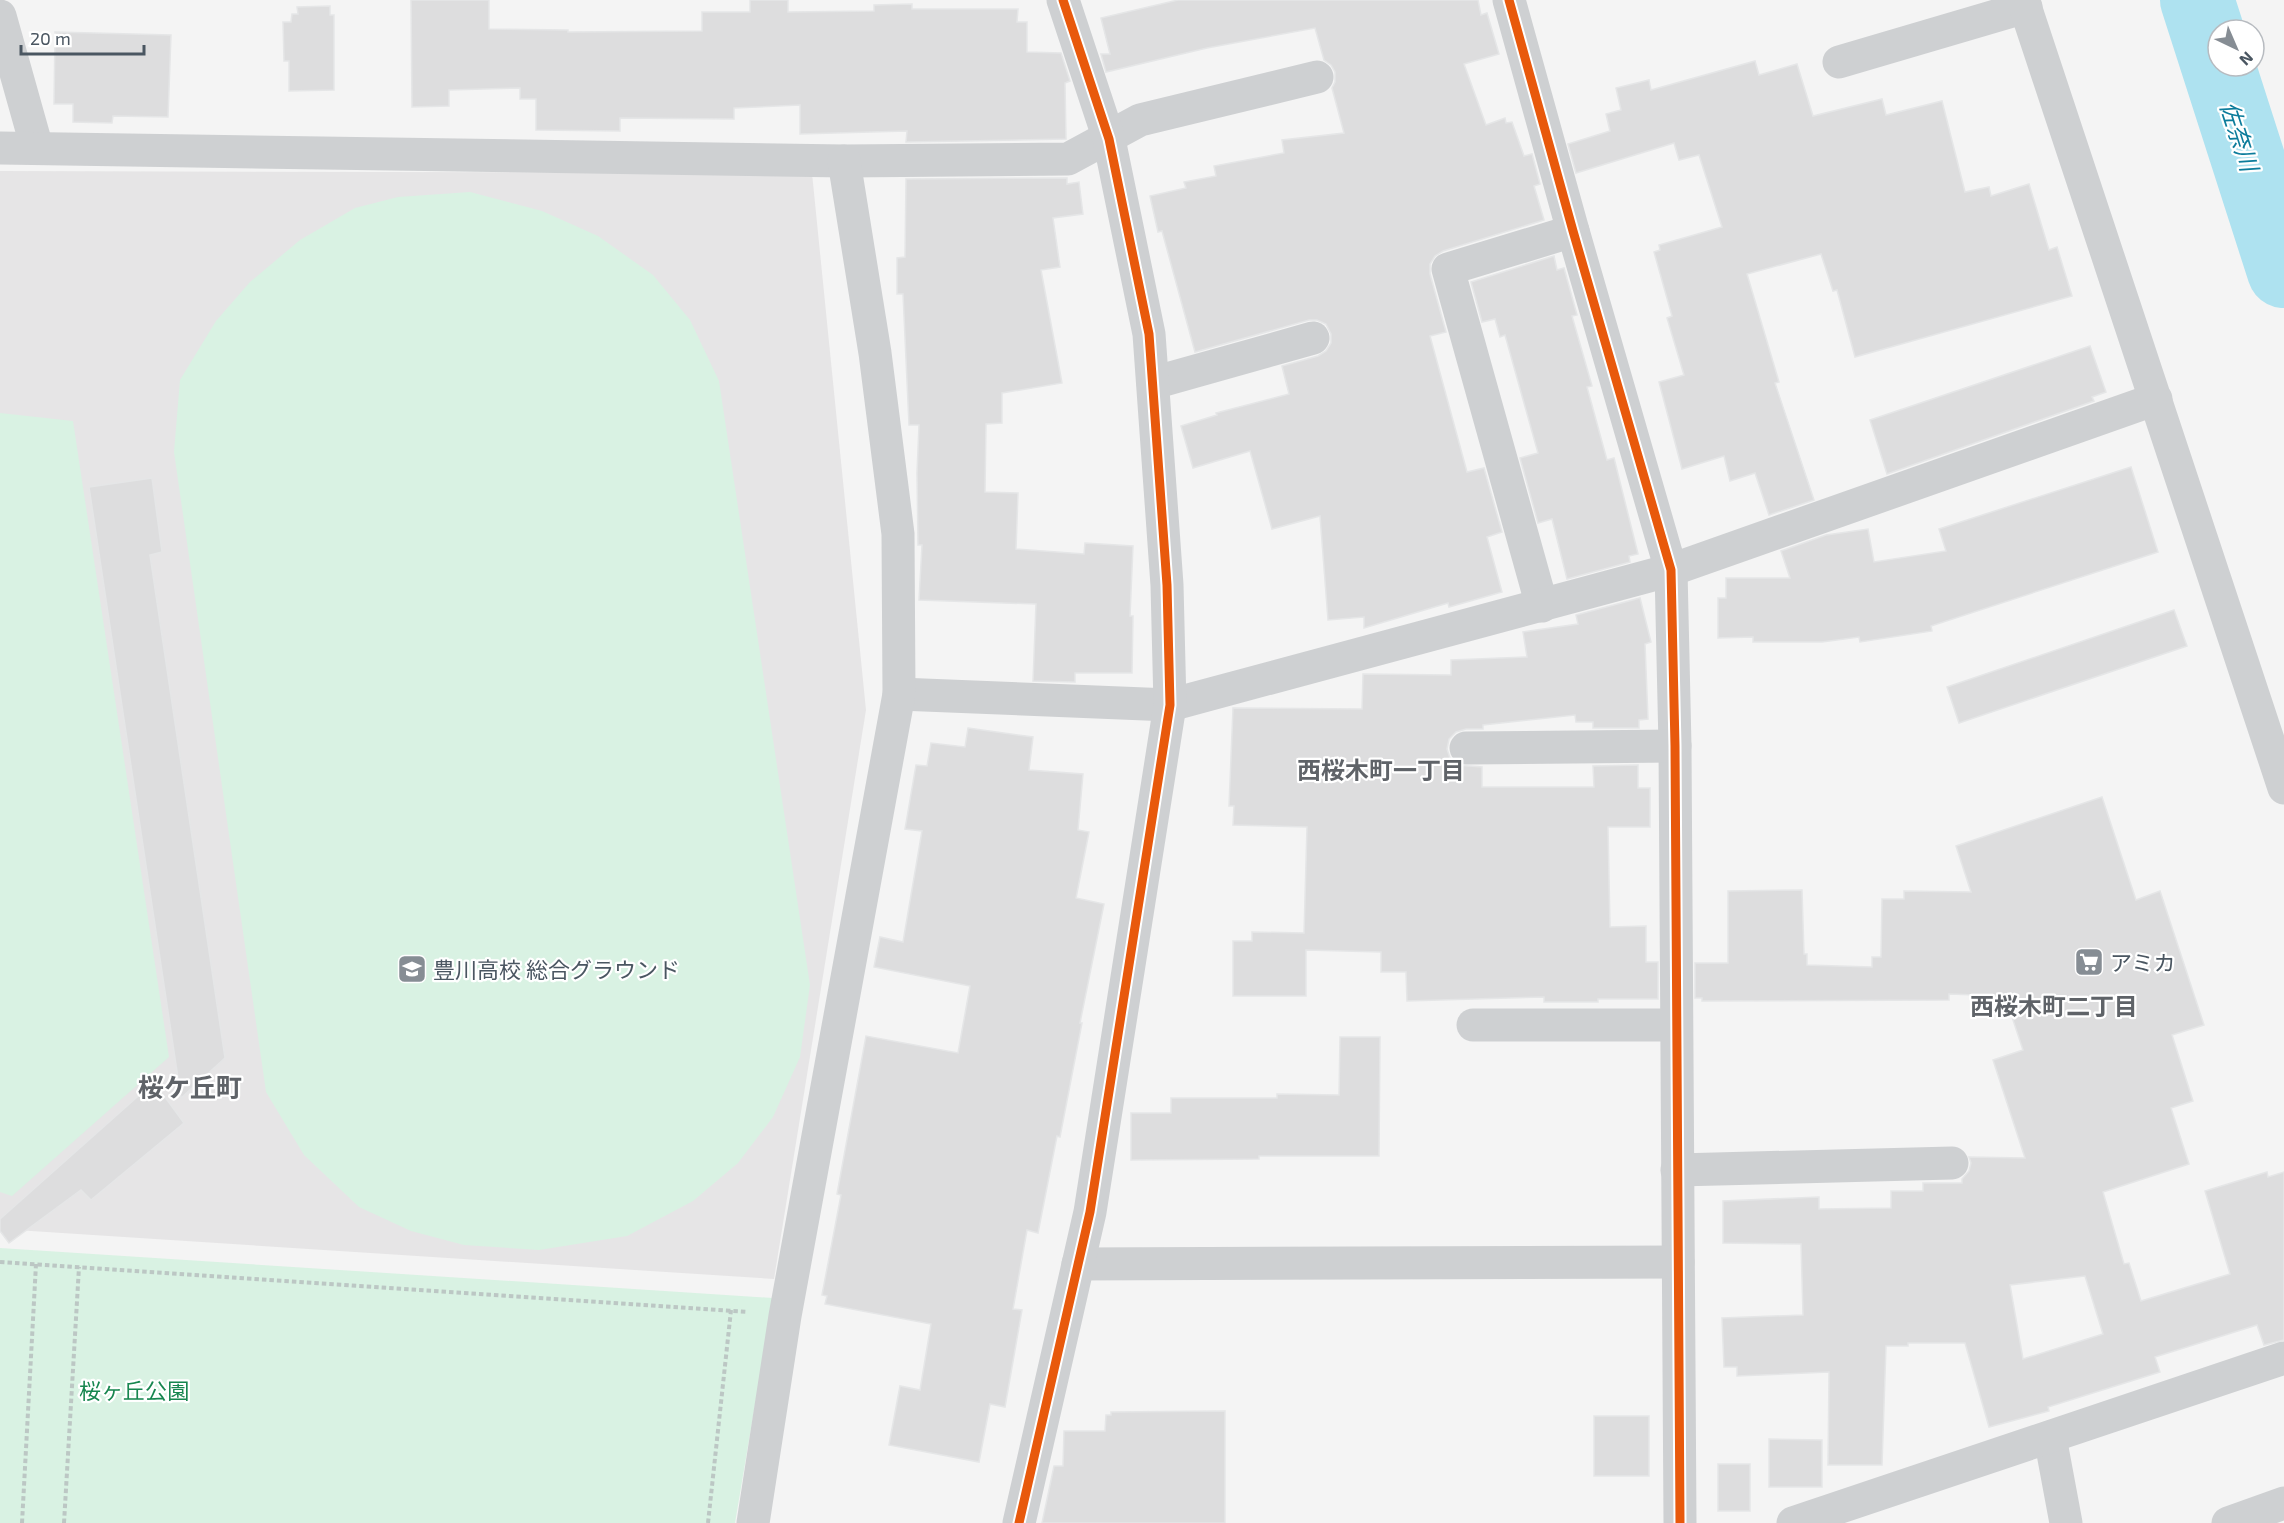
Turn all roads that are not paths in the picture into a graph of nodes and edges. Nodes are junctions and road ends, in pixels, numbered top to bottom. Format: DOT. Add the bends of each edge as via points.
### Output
graph roads {
  1 [pos="1063,0"];
  2 [pos="1509,0"];
  3 [pos="2024,4"];
  4 [pos="0,16"];
  5 [pos="1839,62"];
  6 [pos="1317,77"];
  7 [pos="1109,139"];
  8 [pos="0,148"];
  9 [pos="37,148"];
  10 [pos="844,161"];
  11 [pos="1573,231"];
  12 [pos="1314,338"];
  13 [pos="1153,383"];
  14 [pos="2156,399"];
  15 [pos="1671,570"];
  16 [pos="1542,606"];
  17 [pos="899,694"];
  18 [pos="1170,705"];
  19 [pos="1675,746"];
  20 [pos="1466,748"];
  21 [pos="2284,788"];
  22 [pos="1473,1025"];
  23 [pos="1676,1026"];
  24 [pos="1952,1163"];
  25 [pos="1677,1170"];
  26 [pos="1678,1262"];
  27 [pos="1078,1264"];
  28 [pos="2284,1358"];
  29 [pos="2050,1437"];
  30 [pos="2284,1503"];
  31 [pos="753,1523"];
  32 [pos="1019,1523"];
  33 [pos="1680,1523"];
  34 [pos="1793,1523"];
  35 [pos="2066,1523"];
  36 [pos="2228,1523"];
  1 -- 7 [label="street"];
  2 -- 11 [label="street"];
  3 -- 5 [label="street"];
  3 -- 14 [label="street"];
  4 -- 9 [label="street"];
  6 -- 7 [label="street" via="1140,120"];
  7 -- 10 [label="street" via="1068,159"];
  7 -- 13 [label="street" via="1149,334"];
  8 -- 9 [label="street"];
  9 -- 10 [label="street"];
  10 -- 17 [label="street" via="875,353 898,534"];
  11 -- 15 [label="street"];
  11 -- 16 [label="street" via="1448,269"];
  12 -- 13 [label="street"];
  13 -- 18 [label="street" via="1167,585"];
  14 -- 15 [label="street"];
  14 -- 21 [label="street"];
  15 -- 16 [label="street"];
  15 -- 19 [label="street"];
  16 -- 18 [label="street"];
  17 -- 18 [label="street"];
  17 -- 31 [label="street" via="785,1316"];
  18 -- 27 [label="street" via="1090,1212"];
  19 -- 20 [label="street"];
  19 -- 23 [label="street"];
  22 -- 23 [label="street"];
  23 -- 25 [label="street"];
  24 -- 25 [label="street"];
  25 -- 26 [label="street"];
  26 -- 27 [label="street"];
  26 -- 33 [label="street"];
  27 -- 32 [label="street"];
  28 -- 29 [label="street"];
  29 -- 34 [label="street"];
  29 -- 35 [label="street"];
  30 -- 36 [label="street"];
}
